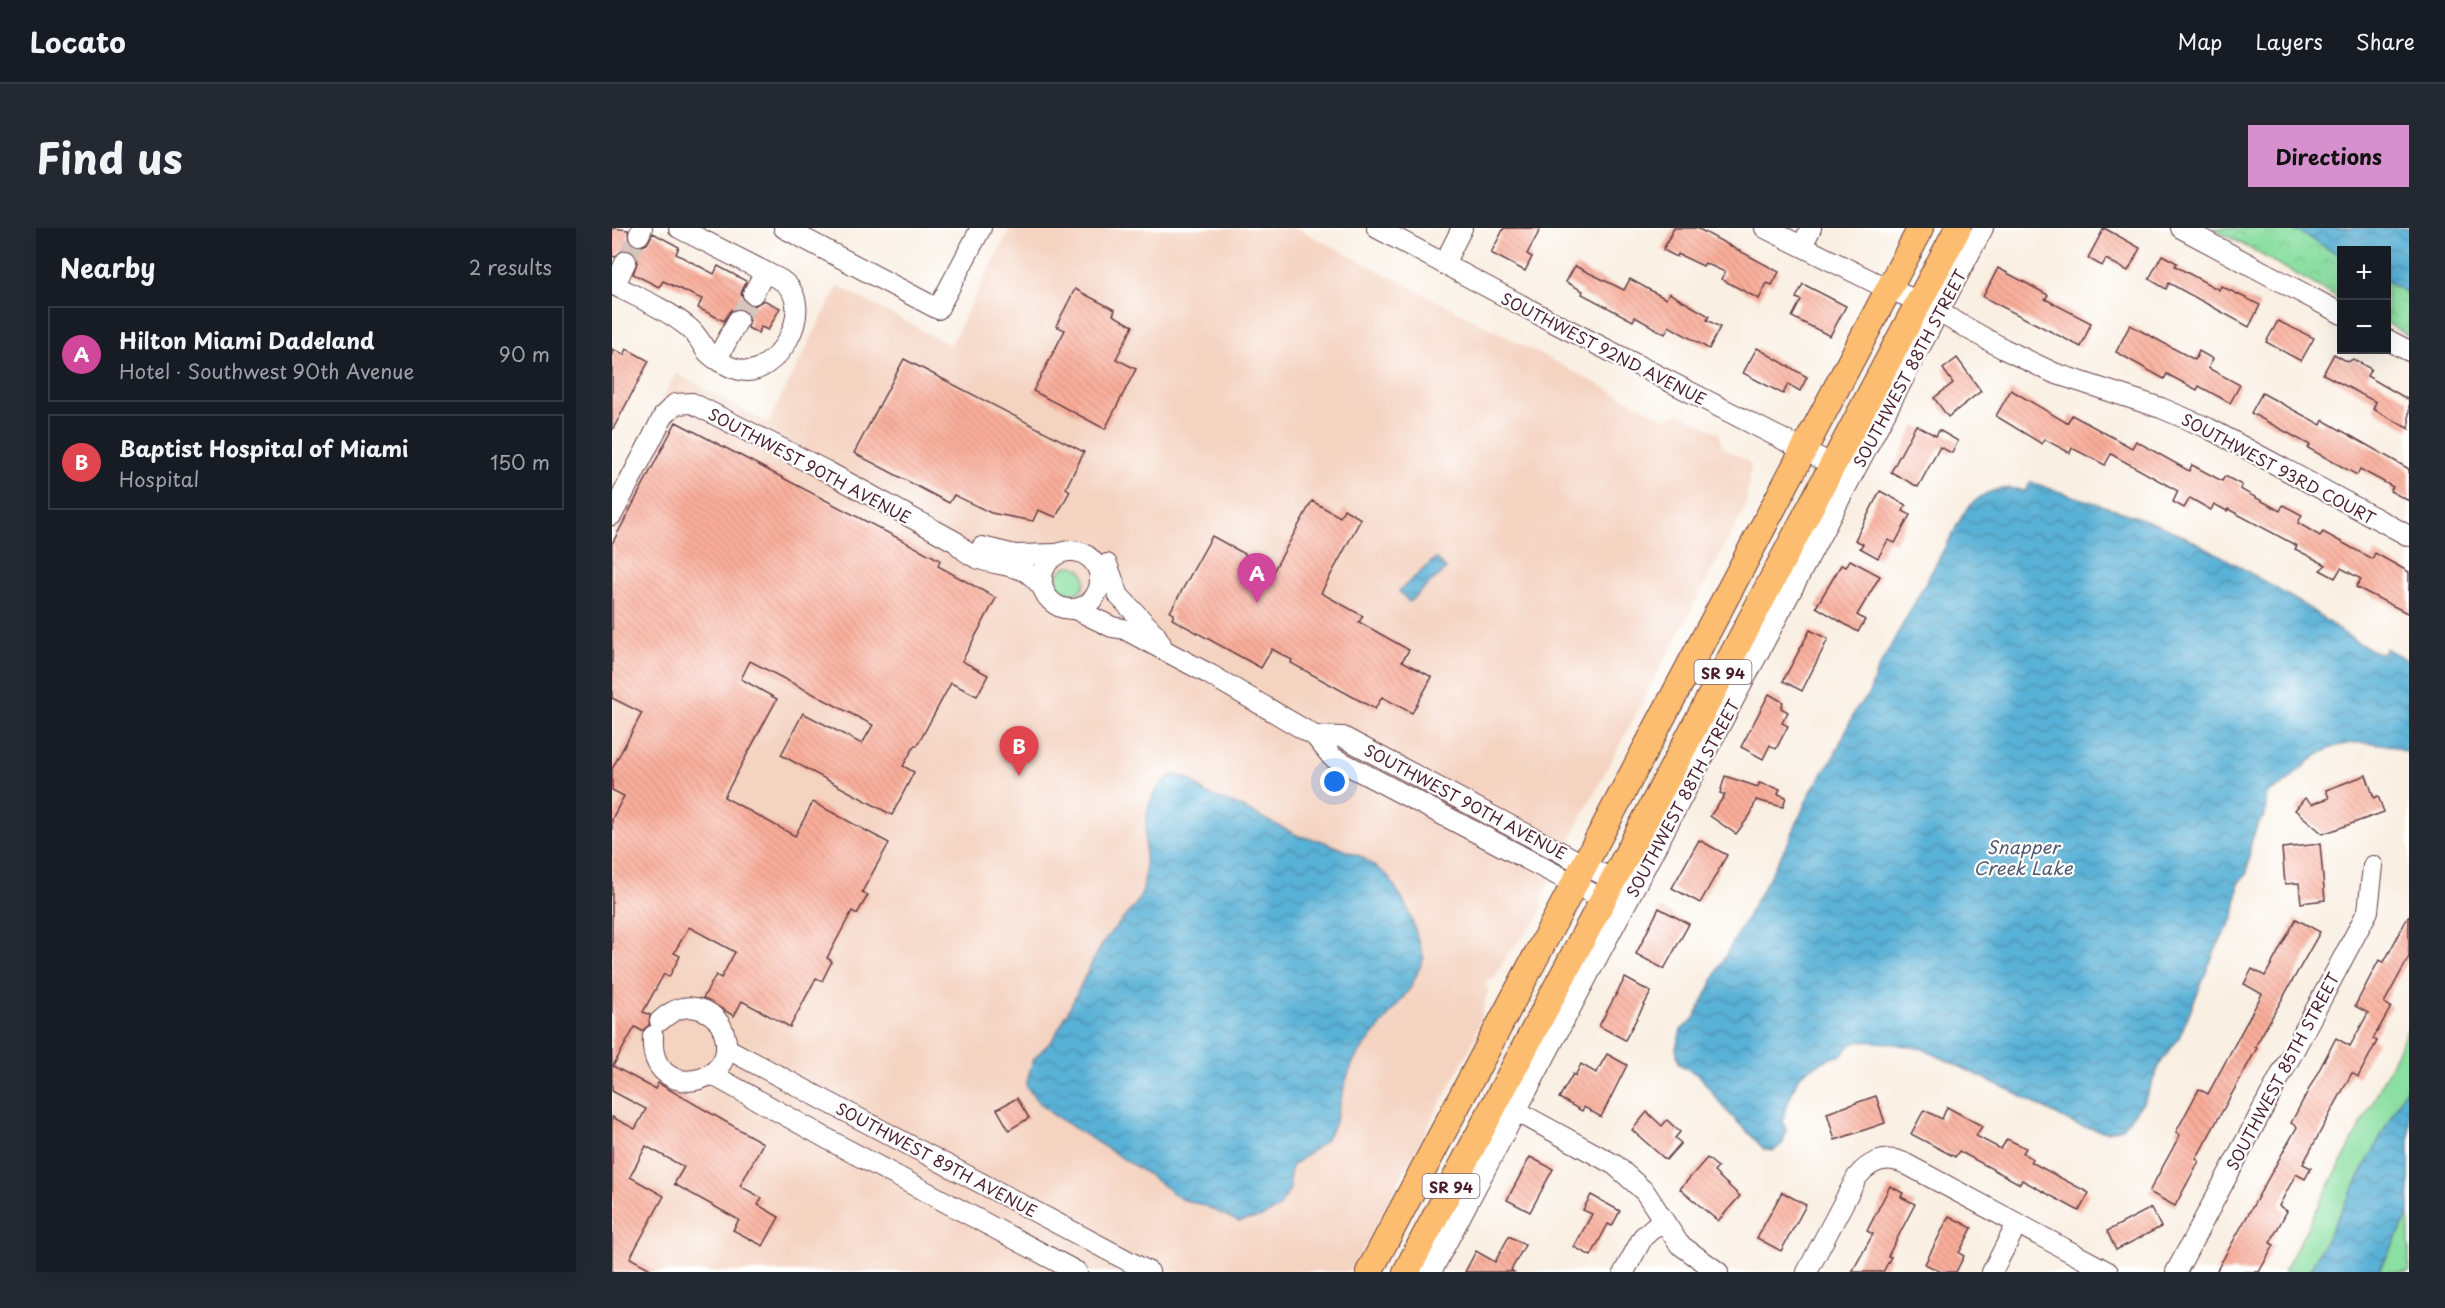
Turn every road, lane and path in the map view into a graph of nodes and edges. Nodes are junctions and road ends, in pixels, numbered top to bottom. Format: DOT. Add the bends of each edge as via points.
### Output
graph roads {
  1 [pos="680,228"];
  2 [pos="784,228"];
  3 [pos="981,228"];
  4 [pos="1377,228"];
  5 [pos="1462,228"];
  6 [pos="1765,228"];
  7 [pos="1811,228"];
  8 [pos="1921,228"];
  9 [pos="1958,228"];
  10 [pos="1983,228"];
  11 [pos="2181,228"];
  12 [pos="1802,246"];
  13 [pos="626,261"];
  14 [pos="1444,264"];
  15 [pos="765,272"];
  16 [pos="613,285"];
  17 [pos="1888,289"];
  18 [pos="753,294"];
  19 [pos="1929,306"];
  20 [pos="2337,311"];
  21 [pos="738,320"];
  22 [pos="2391,342"];
  23 [pos="2409,351"];
  24 [pos="717,359"];
  25 [pos="1803,450"];
  26 [pos="1833,465"];
  27 [pos="612,515"];
  28 [pos="2409,536"];
  29 [pos="956,542"];
  30 [pos="1057,554"];
  31 [pos="1107,564"];
  32 [pos="1100,583"];
  33 [pos="1042,587"];
  34 [pos="1076,609"];
  35 [pos="1124,629"];
  36 [pos="1165,651"];
  37 [pos="2373,866"];
  38 [pos="1579,874"];
  39 [pos="1608,889"];
  40 [pos="726,1048"];
  41 [pos="711,1074"];
  42 [pos="1507,1106"];
  43 [pos="1454,1110"];
  44 [pos="1662,1220"];
  45 [pos="2017,1224"];
  46 [pos="1077,1272"];
  47 [pos="1149,1272"];
  48 [pos="1369,1272"];
  49 [pos="1406,1272"];
  50 [pos="1431,1272"];
  51 [pos="1624,1272"];
  52 [pos="1718,1272"];
  53 [pos="1808,1272"];
  54 [pos="1992,1272"];
  55 [pos="2108,1272"];
  56 [pos="2176,1272"];
  1 -- 15 [label="street"];
  2 -- 3 [label="street" via="938,309"];
  4 -- 14 [label="street, SOUTHWEST 92ND AVENUE"];
  5 -- 14 [label="street"];
  6 -- 12 [label="street, SOUTHWEST 93RD COURT"];
  7 -- 12 [label="street"];
  8 -- 17 [label="main road, SR 94"];
  9 -- 19 [label="main road, SOUTHWEST 88TH STREET / SR 94"];
  10 -- 19 [label="street, SOUTHWEST 88TH STREET"];
  11 -- 20 [label="street"];
  12 -- 17 [label="street, SOUTHWEST 93RD COURT"];
  13 -- 16 [label="street"];
  14 -- 25 [label="street, SOUTHWEST 92ND AVENUE"];
  15 -- 18 [label="street"];
  15 -- 24 [label="street" via="787,284 795,295 797,314 789,335 774,358 761,369 747,372"];
  16 -- 24 [label="street" via="689,327"];
  17 -- 19 [label="street, SOUTHWEST 93RD COURT"];
  17 -- 25 [label="main road, SR 94"];
  19 -- 26 [label="main road, SOUTHWEST 88TH STREET / SR 94"];
  19 -- 28 [label="street, SOUTHWEST 93RD COURT" via="2054,373 2161,408 2208,428"];
  19 -- 42 [label="street, SOUTHWEST 88TH STREET"];
  21 -- 24 [label="street"];
  22 -- 23 [label="street"];
  25 -- 26 [label="street, SOUTHWEST 92ND AVENUE"];
  25 -- 38 [label="main road, SR 94"];
  26 -- 39 [label="main road, SOUTHWEST 88TH STREET / SR 94"];
  27 -- 29 [label="street, SOUTHWEST 90TH AVENUE" via="664,415 675,404 692,404"];
  29 -- 30 [label="street, SOUTHWEST 90TH AVENUE" via="971,542 1015,555"];
  29 -- 33 [label="street, SOUTHWEST 90TH AVENUE" via="975,558 1026,572"];
  30 -- 32 [label="street" via="1072,550 1086,555 1096,565"];
  30 -- 33 [label="street" via="1044,568"];
  31 -- 36 [label="street, SOUTHWEST 90TH AVENUE" via="1119,596 1155,634"];
  32 -- 34 [label="street" via="1089,603"];
  32 -- 35 [label="street"];
  33 -- 34 [label="street" via="1053,603"];
  34 -- 35 [label="street, SOUTHWEST 90TH AVENUE"];
  35 -- 36 [label="street, SOUTHWEST 90TH AVENUE"];
  36 -- 38 [label="street, SOUTHWEST 90TH AVENUE" via="1315,736 1344,737"];
  37 -- 56 [label="street, SOUTHWEST 85TH STREET" via="2367,911"];
  38 -- 39 [label="street, SOUTHWEST 90TH AVENUE"];
  38 -- 43 [label="main road, SR 94"];
  39 -- 42 [label="main road, SOUTHWEST 88TH STREET / SR 94"];
  40 -- 41 [label="street"];
  40 -- 41 [label="street" via="721,1025 713,1016 692,1007 669,1013 656,1029 652,1049 663,1072 687,1082"];
  40 -- 47 [label="street, SOUTHWEST 89TH AVENUE"];
  41 -- 46 [label="street, SOUTHWEST 89TH AVENUE"];
  42 -- 43 [label="main road" via="1468,1103"];
  42 -- 44 [label="street" via="1615,1165 1645,1192"];
  42 -- 49 [label="main road, SOUTHWEST 88TH STREET / SR 94"];
  42 -- 50 [label="street, SOUTHWEST 88TH STREET"];
  43 -- 48 [label="main road, SR 94"];
  44 -- 51 [label="street" via="1643,1237"];
  44 -- 52 [label="street" via="1684,1249"];
  45 -- 53 [label="street" via="1892,1159 1868,1166 1857,1177"];
  45 -- 54 [label="street"];
  45 -- 55 [label="street"];
}
